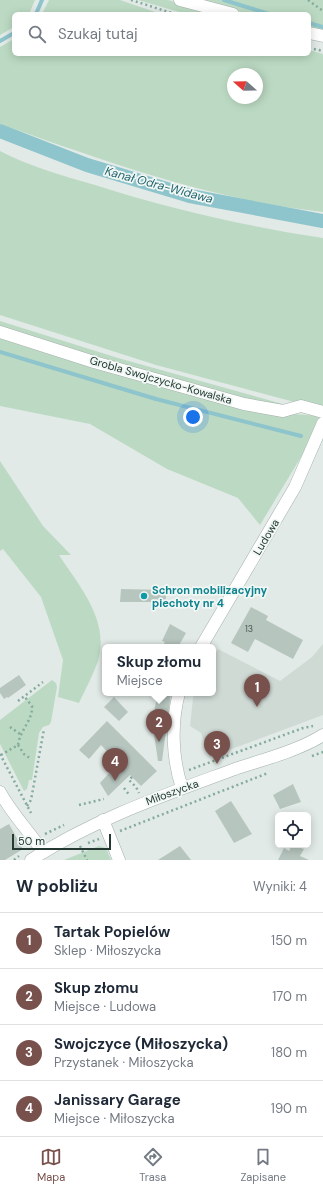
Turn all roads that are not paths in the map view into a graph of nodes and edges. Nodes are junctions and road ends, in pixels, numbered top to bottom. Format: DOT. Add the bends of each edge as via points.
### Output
graph roads {
  1 [pos="180,0"];
  2 [pos="225,12"];
  3 [pos="311,33"];
  4 [pos="323,36"];
  5 [pos="0,332"];
  6 [pos="323,412"];
  7 [pos="323,423"];
  8 [pos="203,644"];
  9 [pos="179,696"];
  10 [pos="322,737"];
  11 [pos="182,788"];
  12 [pos="0,792"];
  13 [pos="103,820"];
  14 [pos="43,852"];
  15 [pos="31,860"];
  16 [pos="120,860"];
  1 -- 2 [label="street"];
  3 -- 4 [label="street"];
  5 -- 6 [label="street, Grobla Swojczycko-Kowalska" via="145,377 244,404 283,411 301,406"];
  7 -- 8 [label="street, Ludowa" via="295,487"];
  9 -- 11 [label="street" via="174,742 177,774"];
  10 -- 11 [label="street, Miłoszycka"];
  11 -- 13 [label="street, Miłoszycka"];
  12 -- 14 [label="street" via="11,812 25,825"];
  13 -- 14 [label="street, Miłoszycka"];
  13 -- 16 [label="street"];
  14 -- 15 [label="street, Miłoszycka"];
}
